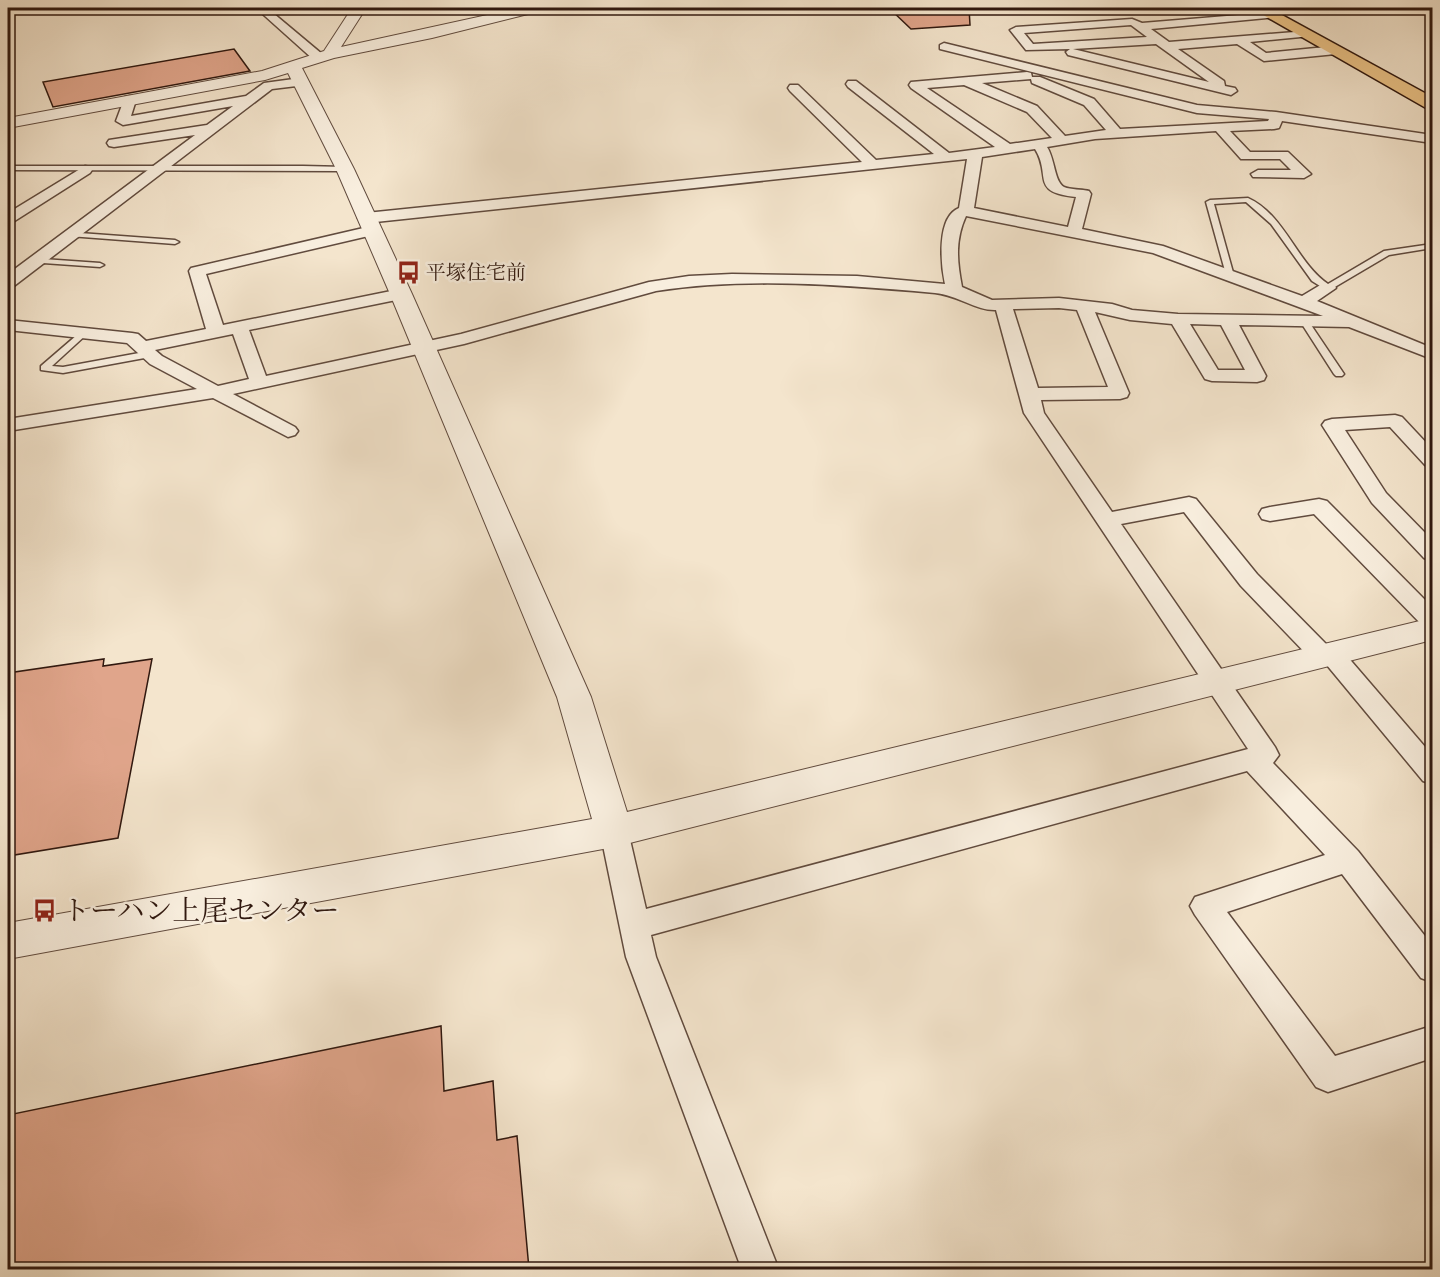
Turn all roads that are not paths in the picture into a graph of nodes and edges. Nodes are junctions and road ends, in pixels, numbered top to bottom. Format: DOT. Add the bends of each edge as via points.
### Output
graph roads {
  1 [pos="261,8"];
  2 [pos="359,8"];
  3 [pos="535,8"];
  4 [pos="1267,11"];
  5 [pos="1118,12"];
  6 [pos="1136,24"];
  7 [pos="1307,34"];
  8 [pos="1239,40"];
  9 [pos="1163,43"];
  10 [pos="944,47"];
  11 [pos="1049,47"];
  12 [pos="1336,50"];
  13 [pos="324,56"];
  14 [pos="1183,57"];
  15 [pos="1111,62"];
  16 [pos="1043,70"];
  17 [pos="297,74"];
  18 [pos="1027,76"];
  19 [pos="966,81"];
  20 [pos="852,84"];
  21 [pos="794,88"];
  22 [pos="1238,97"];
  23 [pos="251,99"];
  24 [pos="130,100"];
  25 [pos="1432,104"];
  26 [pos="1276,116"];
  27 [pos="8,123"];
  28 [pos="1219,127"];
  29 [pos="211,128"];
  30 [pos="1116,133"];
  31 [pos="1061,139"];
  32 [pos="1432,139"];
  33 [pos="114,143"];
  34 [pos="1038,143"];
  35 [pos="1006,148"];
  36 [pos="975,154"];
  37 [pos="946,157"];
  38 [pos="872,164"];
  39 [pos="8,168"];
  40 [pos="156,169"];
  41 [pos="345,169"];
  42 [pos="85,171"];
  43 [pos="1258,174"];
  44 [pos="966,211"];
  45 [pos="8,219"];
  46 [pos="369,225"];
  47 [pos="1074,232"];
  48 [pos="69,234"];
  49 [pos="175,242"];
  50 [pos="1432,246"];
  51 [pos="9,255"];
  52 [pos="28,264"];
  53 [pos="100,266"];
  54 [pos="1230,276"];
  55 [pos="8,282"];
  56 [pos="1328,288"];
  57 [pos="954,290"];
  58 [pos="401,294"];
  59 [pos="1303,302"];
  60 [pos="1003,305"];
  61 [pos="1083,305"];
  62 [pos="1178,319"];
  63 [pos="1227,320"];
  64 [pos="1304,321"];
  65 [pos="1348,322"];
  66 [pos="8,325"];
  67 [pos="239,327"];
  68 [pos="84,332"];
  69 [pos="216,332"];
  70 [pos="423,347"];
  71 [pos="146,351"];
  72 [pos="1432,354"];
  73 [pos="1340,374"];
  74 [pos="259,382"];
  75 [pos="216,392"];
  76 [pos="1030,394"];
  77 [pos="8,425"];
  78 [pos="288,431"];
  79 [pos="1432,461"];
  80 [pos="1270,514"];
  81 [pos="1106,520"];
  82 [pos="1432,553"];
  83 [pos="1432,621"];
  84 [pos="1432,629"];
  85 [pos="1327,655"];
  86 [pos="1218,684"];
  87 [pos="1252,759"];
  88 [pos="1432,773"];
  89 [pos="614,831"];
  90 [pos="1348,860"];
  91 [pos="634,926"];
  92 [pos="8,941"];
  93 [pos="1432,968"];
  94 [pos="1432,1042"];
  95 [pos="761,1269"];
  1 -- 13 [label="street"];
  2 -- 13 [label="street"];
  3 -- 13 [label="street"];
  4 -- 6 [label="street"];
  4 -- 7 [label="main road"];
  5 -- 6 [label="street"];
  6 -- 9 [label="street"];
  6 -- 11 [label="street" via="1016,30 1030,48"];
  7 -- 8 [label="street"];
  7 -- 12 [label="main road"];
  8 -- 9 [label="street"];
  8 -- 12 [label="street" via="1264,57"];
  9 -- 11 [label="street"];
  9 -- 14 [label="street"];
  10 -- 16 [label="street"];
  11 -- 15 [label="street"];
  12 -- 25 [label="main road"];
  13 -- 17 [label="street"];
  14 -- 15 [label="street"];
  14 -- 22 [label="street"];
  15 -- 22 [label="street"];
  16 -- 18 [label="street" via="1018,72"];
  16 -- 26 [label="street" via="1197,109"];
  17 -- 23 [label="street" via="268,86"];
  17 -- 24 [label="street" via="265,75"];
  17 -- 41 [label="street"];
  18 -- 19 [label="street"];
  18 -- 30 [label="street" via="1089,102"];
  19 -- 31 [label="street" via="1032,109"];
  19 -- 35 [label="street" via="915,85"];
  20 -- 37 [label="street"];
  21 -- 38 [label="street"];
  22 -- 26 [label="street"];
  23 -- 24 [label="street" via="123,121"];
  23 -- 29 [label="street"];
  24 -- 27 [label="street"];
  26 -- 28 [label="street" via="1274,125"];
  26 -- 32 [label="street"];
  28 -- 30 [label="street"];
  28 -- 43 [label="street" via="1246,156 1283,155 1304,174"];
  29 -- 33 [label="street"];
  29 -- 40 [label="street"];
  30 -- 31 [label="street"];
  31 -- 34 [label="street"];
  34 -- 35 [label="street"];
  34 -- 47 [label="street" via="1047,157 1049,180 1060,191 1084,194"];
  35 -- 36 [label="street"];
  36 -- 37 [label="street"];
  36 -- 44 [label="street"];
  37 -- 38 [label="street"];
  38 -- 46 [label="street"];
  39 -- 42 [label="lane"];
  40 -- 41 [label="lane"];
  40 -- 42 [label="lane"];
  40 -- 48 [label="street"];
  41 -- 46 [label="street"];
  42 -- 45 [label="street"];
  44 -- 47 [label="street"];
  44 -- 57 [label="street" via="960,213 953,225 947,251"];
  46 -- 58 [label="street"];
  46 -- 69 [label="street" via="197,271"];
  47 -- 54 [label="street" via="1157,249"];
  48 -- 49 [label="lane"];
  48 -- 52 [label="street"];
  50 -- 56 [label="lane" via="1387,253"];
  51 -- 52 [label="street"];
  52 -- 53 [label="lane" via="43,261"];
  52 -- 55 [label="street"];
  54 -- 56 [label="lane" via="1210,202 1248,200 1274,222 1315,279"];
  54 -- 59 [label="street"];
  56 -- 59 [label="street"];
  57 -- 60 [label="street" via="990,305"];
  57 -- 70 [label="street" via="857,281 689,281 655,286"];
  58 -- 67 [label="street"];
  58 -- 70 [label="street"];
  59 -- 65 [label="street"];
  60 -- 61 [label="street"];
  60 -- 76 [label="street"];
  61 -- 62 [label="street" via="1130,315"];
  61 -- 76 [label="street" via="1120,393"];
  62 -- 63 [label="street"];
  62 -- 63 [label="street" via="1212,375 1257,376"];
  63 -- 64 [label="street"];
  64 -- 65 [label="street"];
  64 -- 73 [label="lane"];
  65 -- 72 [label="street"];
  66 -- 68 [label="street"];
  67 -- 69 [label="street"];
  67 -- 74 [label="street"];
  68 -- 71 [label="street" via="132,338"];
  68 -- 71 [label="lane" via="44,368 63,370"];
  69 -- 71 [label="street"];
  70 -- 74 [label="street"];
  70 -- 89 [label="street" via="574,697"];
  71 -- 75 [label="street"];
  74 -- 75 [label="street"];
  75 -- 77 [label="street"];
  75 -- 78 [label="street"];
  76 -- 81 [label="street" via="1034,413"];
  79 -- 82 [label="street" via="1395,421 1332,424 1379,498"];
  80 -- 83 [label="street" via="1319,506"];
  81 -- 85 [label="street" via="1189,504 1249,580"];
  81 -- 86 [label="street"];
  84 -- 85 [label="street"];
  85 -- 86 [label="street"];
  85 -- 88 [label="street"];
  86 -- 87 [label="street" via="1266,755"];
  86 -- 89 [label="street"];
  87 -- 90 [label="street"];
  87 -- 91 [label="street"];
  89 -- 91 [label="street"];
  89 -- 92 [label="street"];
  90 -- 93 [label="street"];
  90 -- 94 [label="street" via="1205,906 1328,1075"];
  91 -- 95 [label="street" via="641,957"];
}
